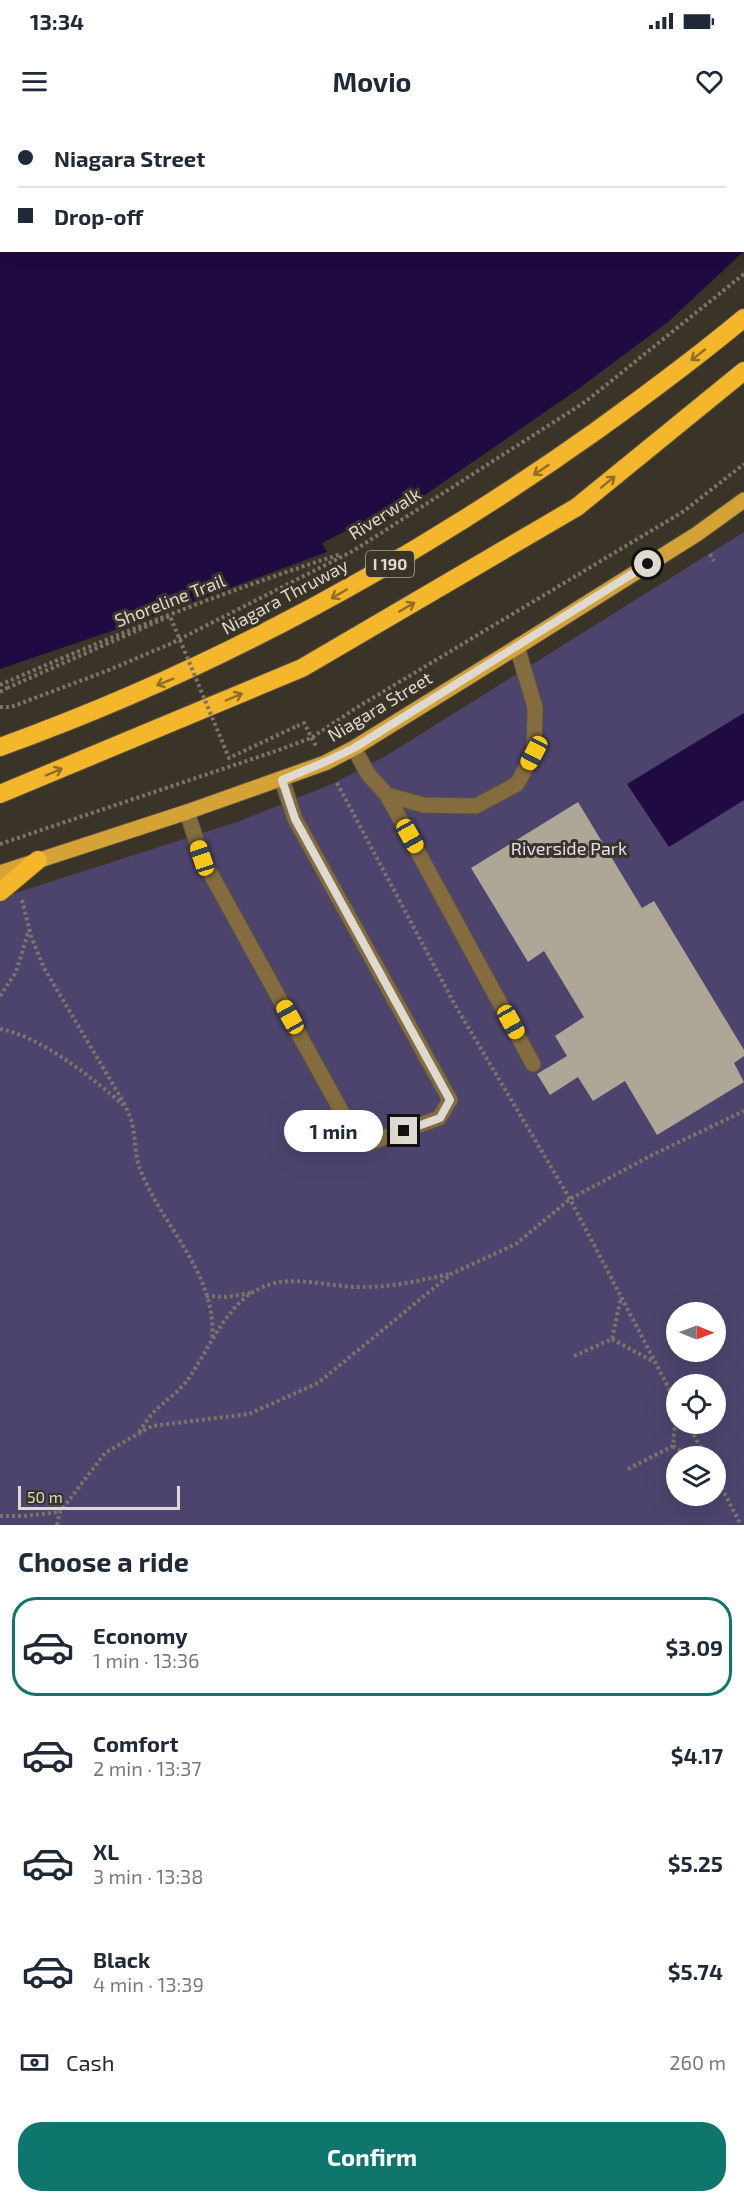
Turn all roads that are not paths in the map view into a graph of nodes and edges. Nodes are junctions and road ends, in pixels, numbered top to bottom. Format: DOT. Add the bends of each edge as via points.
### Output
graph roads {
  1 [pos="744,318"];
  2 [pos="744,371"];
  3 [pos="744,500"];
  4 [pos="516,648"];
  5 [pos="0,747"];
  6 [pos="354,748"];
  7 [pos="282,780"];
  8 [pos="0,794"];
  9 [pos="387,795"];
  10 [pos="187,812"];
  11 [pos="38,860"];
  12 [pos="0,873"];
  13 [pos="0,892"];
  14 [pos="533,1064"];
  1 -- 5 [label="highway, Niagara Thruway / I 190, one-way" via="665,382 543,468 323,603 175,678"];
  8 -- 2 [label="highway, I 190, one-way" via="302,668 577,507"];
  3 -- 4 [label="main road, Niagara Street"];
  4 -- 6 [label="main road, Niagara Street"];
  4 -- 9 [label="lane" via="535,707 534,753 517,784 476,806 424,805"];
  6 -- 7 [label="main road, Niagara Street"];
  6 -- 9 [label="lane" via="368,774"];
  7 -- 10 [label="main road, Niagara Street"];
  7 -- 10 [label="lane" via="295,819 450,1100 440,1118 369,1143 355,1136 202,858"];
  9 -- 14 [label="lane"];
  10 -- 11 [label="main road, Niagara Street"];
  11 -- 12 [label="main road, Niagara Street"];
  11 -- 13 [label="highway"];
}
